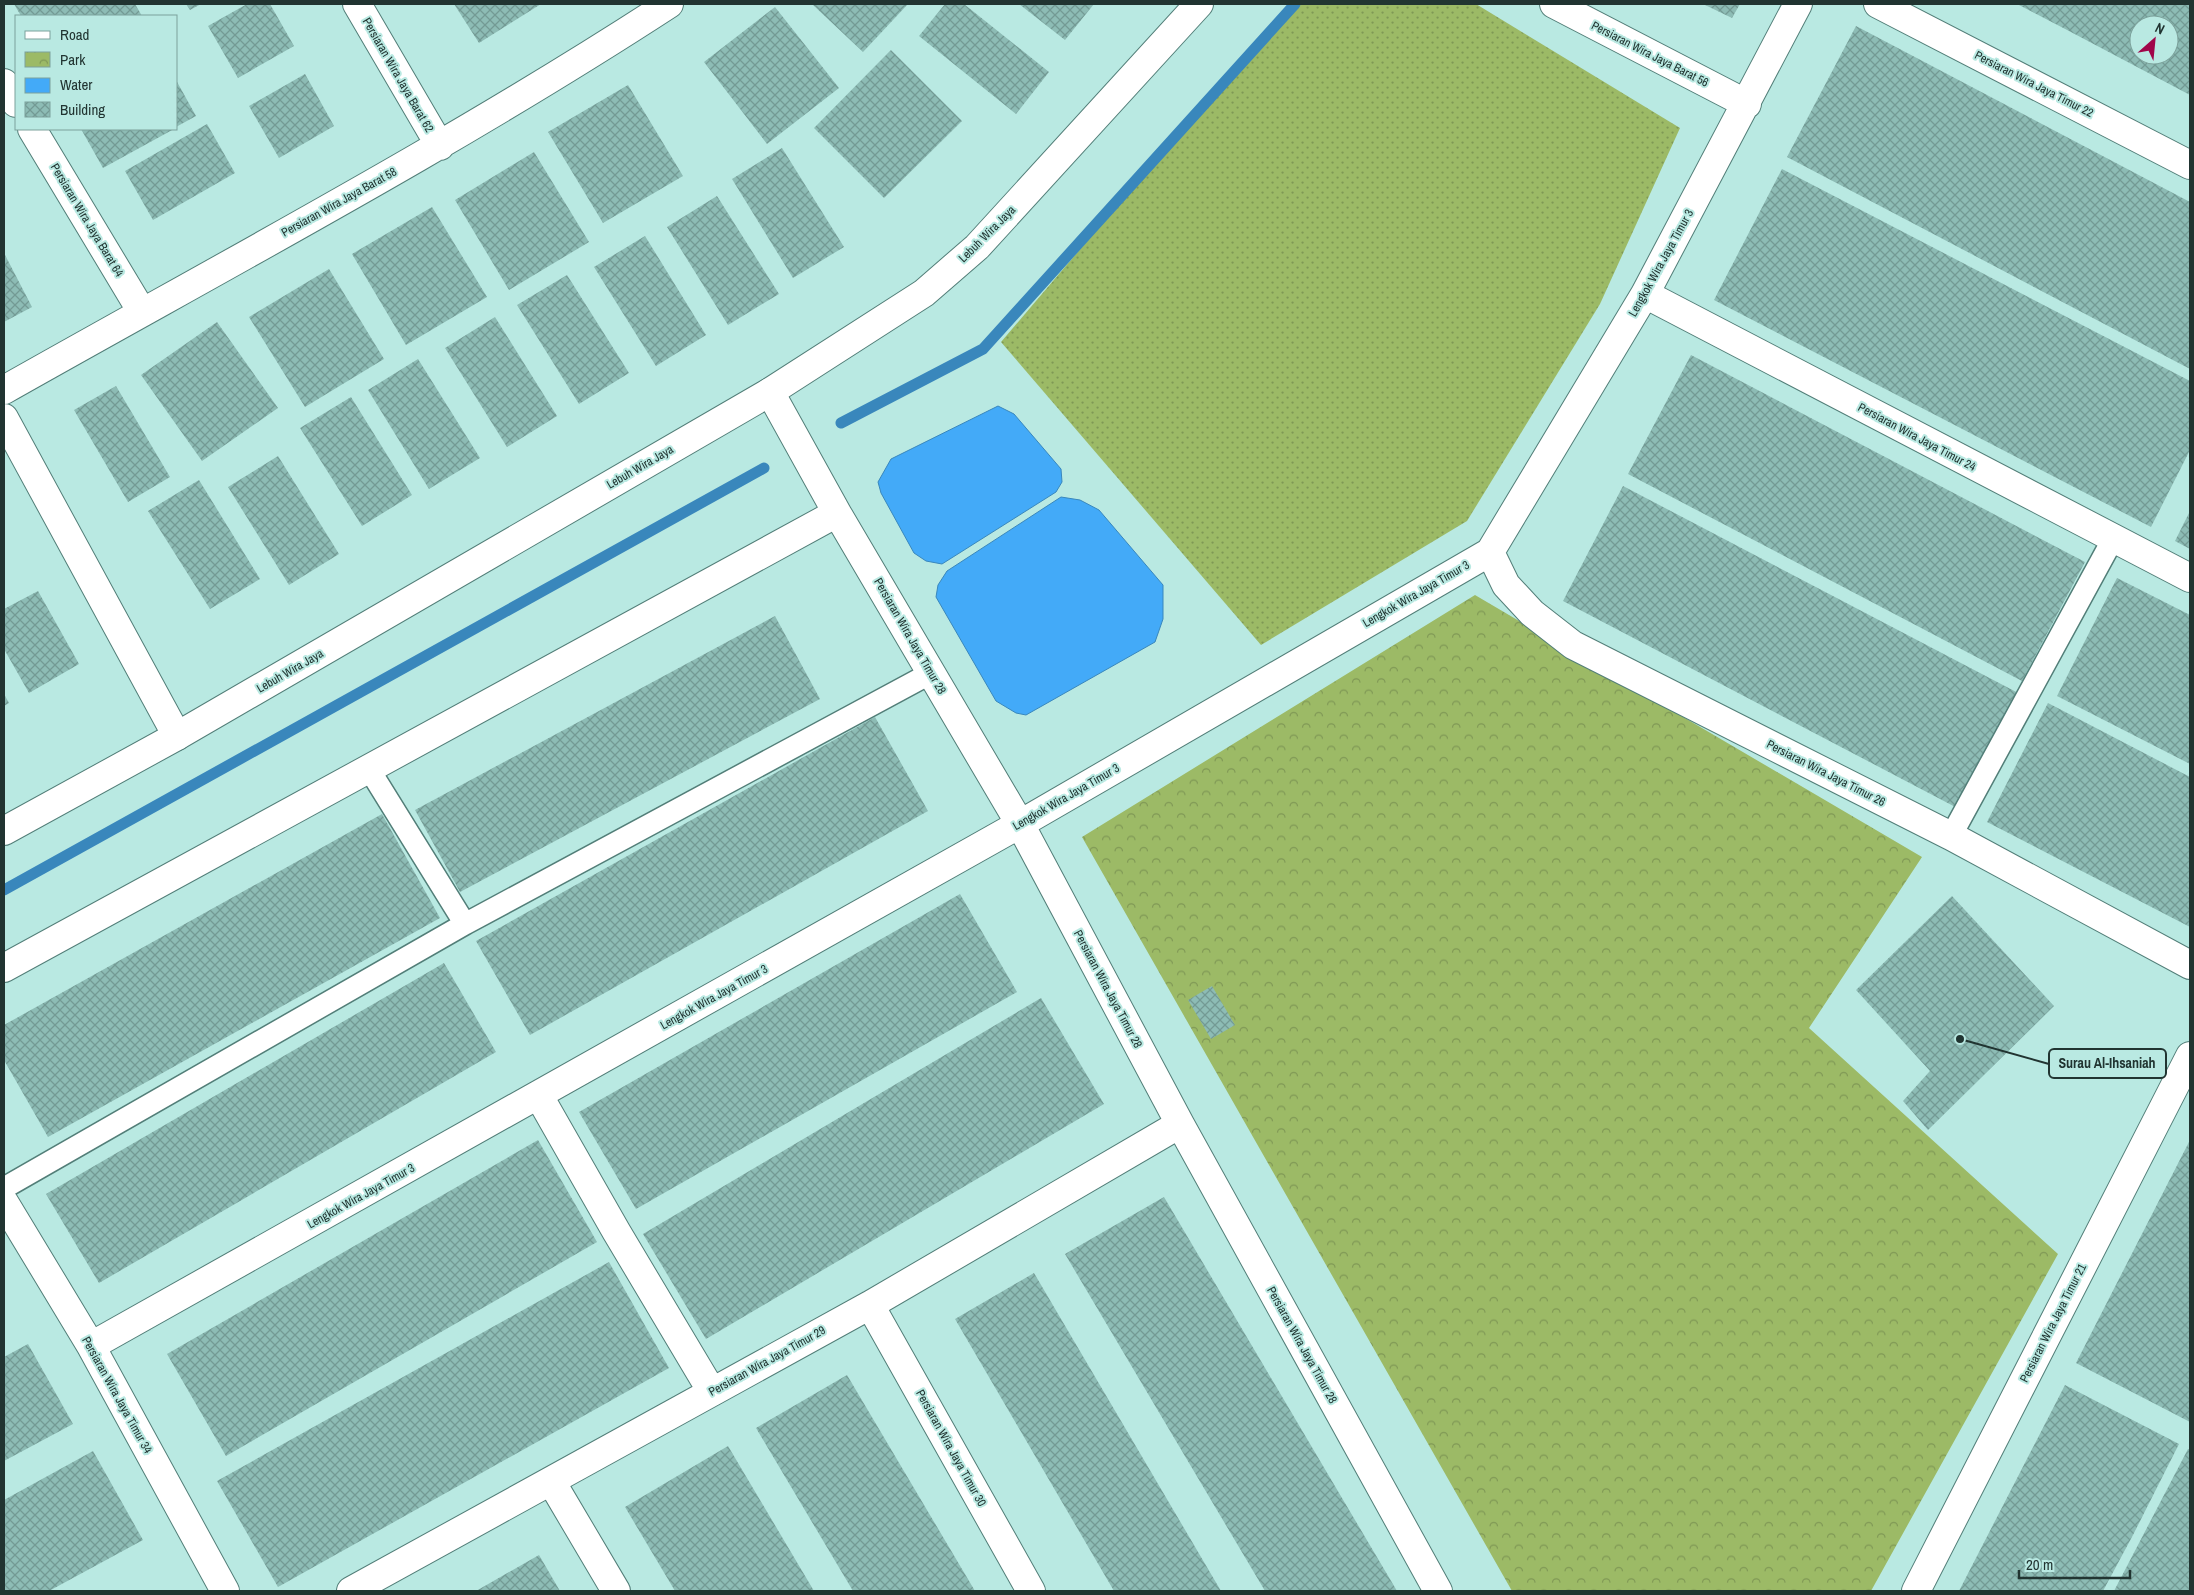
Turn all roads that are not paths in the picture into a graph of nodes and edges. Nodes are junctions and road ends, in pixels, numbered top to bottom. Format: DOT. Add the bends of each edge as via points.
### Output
graph roads {
  1 [pos="357,4"];
  2 [pos="669,4"];
  3 [pos="1199,4"];
  4 [pos="1554,4"];
  5 [pos="1798,4"];
  6 [pos="1878,4"];
  7 [pos="1587,11"];
  8 [pos="4,83"];
  9 [pos="15,101"];
  10 [pos="1747,104"];
  11 [pos="33,130"];
  12 [pos="440,146"];
  13 [pos="2190,165"];
  14 [pos="1645,294"];
  15 [pos="142,312"];
  16 [pos="4,390"];
  17 [pos="770,392"];
  18 [pos="4,418"];
  19 [pos="838,514"];
  20 [pos="2113,539"];
  21 [pos="1490,552"];
  22 [pos="2190,578"];
  23 [pos="931,673"];
  24 [pos="176,736"];
  25 [pos="369,769"];
  26 [pos="1020,824"];
  27 [pos="4,831"];
  28 [pos="1951,836"];
  29 [pos="465,924"];
  30 [pos="2190,965"];
  31 [pos="4,968"];
  32 [pos="2190,1056"];
  33 [pos="539,1096"];
  34 [pos="1180,1124"];
  35 [pos="4,1188"];
  36 [pos="4,1202"];
  37 [pos="870,1305"];
  38 [pos="91,1346"];
  39 [pos="712,1392"];
  40 [pos="550,1481"];
  41 [pos="225,1591"];
  42 [pos="351,1591"];
  43 [pos="616,1591"];
  44 [pos="1031,1591"];
  45 [pos="1438,1591"];
  46 [pos="1916,1591"];
  1 -- 12 [label="street, Persiaran Wira Jaya Barat 62"];
  2 -- 12 [label="street, Persiaran Wira Jaya Barat 58"];
  3 -- 17 [label="street, Lebuh Wira Jaya" via="977,247 924,293"];
  4 -- 7 [label="street, Persiaran Wira Jaya Barat 56"];
  5 -- 10 [label="street, Lengkok Wira Jaya Timur 3"];
  6 -- 13 [label="street, Persiaran Wira Jaya Timur 22"];
  7 -- 10 [label="street, Persiaran Wira Jaya Barat 56"];
  8 -- 9 [label="street"];
  10 -- 14 [label="street, Lengkok Wira Jaya Timur 3"];
  11 -- 15 [label="street, Persiaran Wira Jaya Barat 64"];
  12 -- 15 [label="street, Persiaran Wira Jaya Barat 58"];
  14 -- 20 [label="street, Persiaran Wira Jaya Timur 24"];
  14 -- 21 [label="street, Lengkok Wira Jaya Timur 3"];
  15 -- 16 [label="street, Persiaran Wira Jaya Barat 58"];
  17 -- 19 [label="street, Persiaran Wira Jaya Timur 28"];
  17 -- 24 [label="street, Lebuh Wira Jaya"];
  18 -- 24 [label="street"];
  19 -- 23 [label="street, Persiaran Wira Jaya Timur 28"];
  19 -- 25 [label="street"];
  20 -- 22 [label="street, Persiaran Wira Jaya Timur 24"];
  20 -- 28 [label="lane"];
  21 -- 26 [label="street, Lengkok Wira Jaya Timur 3"];
  21 -- 28 [label="street, Persiaran Wira Jaya Timur 26" via="1506,585 1525,606 1573,645"];
  23 -- 26 [label="street, Persiaran Wira Jaya Timur 28"];
  23 -- 29 [label="lane"];
  24 -- 27 [label="street, Lebuh Wira Jaya"];
  25 -- 29 [label="lane"];
  25 -- 31 [label="street"];
  26 -- 33 [label="street, Lengkok Wira Jaya Timur 3"];
  26 -- 34 [label="street, Persiaran Wira Jaya Timur 28"];
  28 -- 30 [label="street, Persiaran Wira Jaya Timur 26"];
  29 -- 35 [label="lane"];
  32 -- 46 [label="street, Persiaran Wira Jaya Timur 21"];
  33 -- 38 [label="street, Lengkok Wira Jaya Timur 3"];
  33 -- 39 [label="street"];
  34 -- 37 [label="street, Persiaran Wira Jaya Timur 29"];
  34 -- 45 [label="street, Persiaran Wira Jaya Timur 28"];
  36 -- 38 [label="street, Persiaran Wira Jaya Timur 34"];
  37 -- 39 [label="street, Persiaran Wira Jaya Timur 29"];
  37 -- 44 [label="street, Persiaran Wira Jaya Timur 30"];
  38 -- 41 [label="street, Persiaran Wira Jaya Timur 34"];
  39 -- 40 [label="street, Persiaran Wira Jaya Timur 29"];
  40 -- 42 [label="street, Persiaran Wira Jaya Timur 29"];
  40 -- 43 [label="street"];
}
